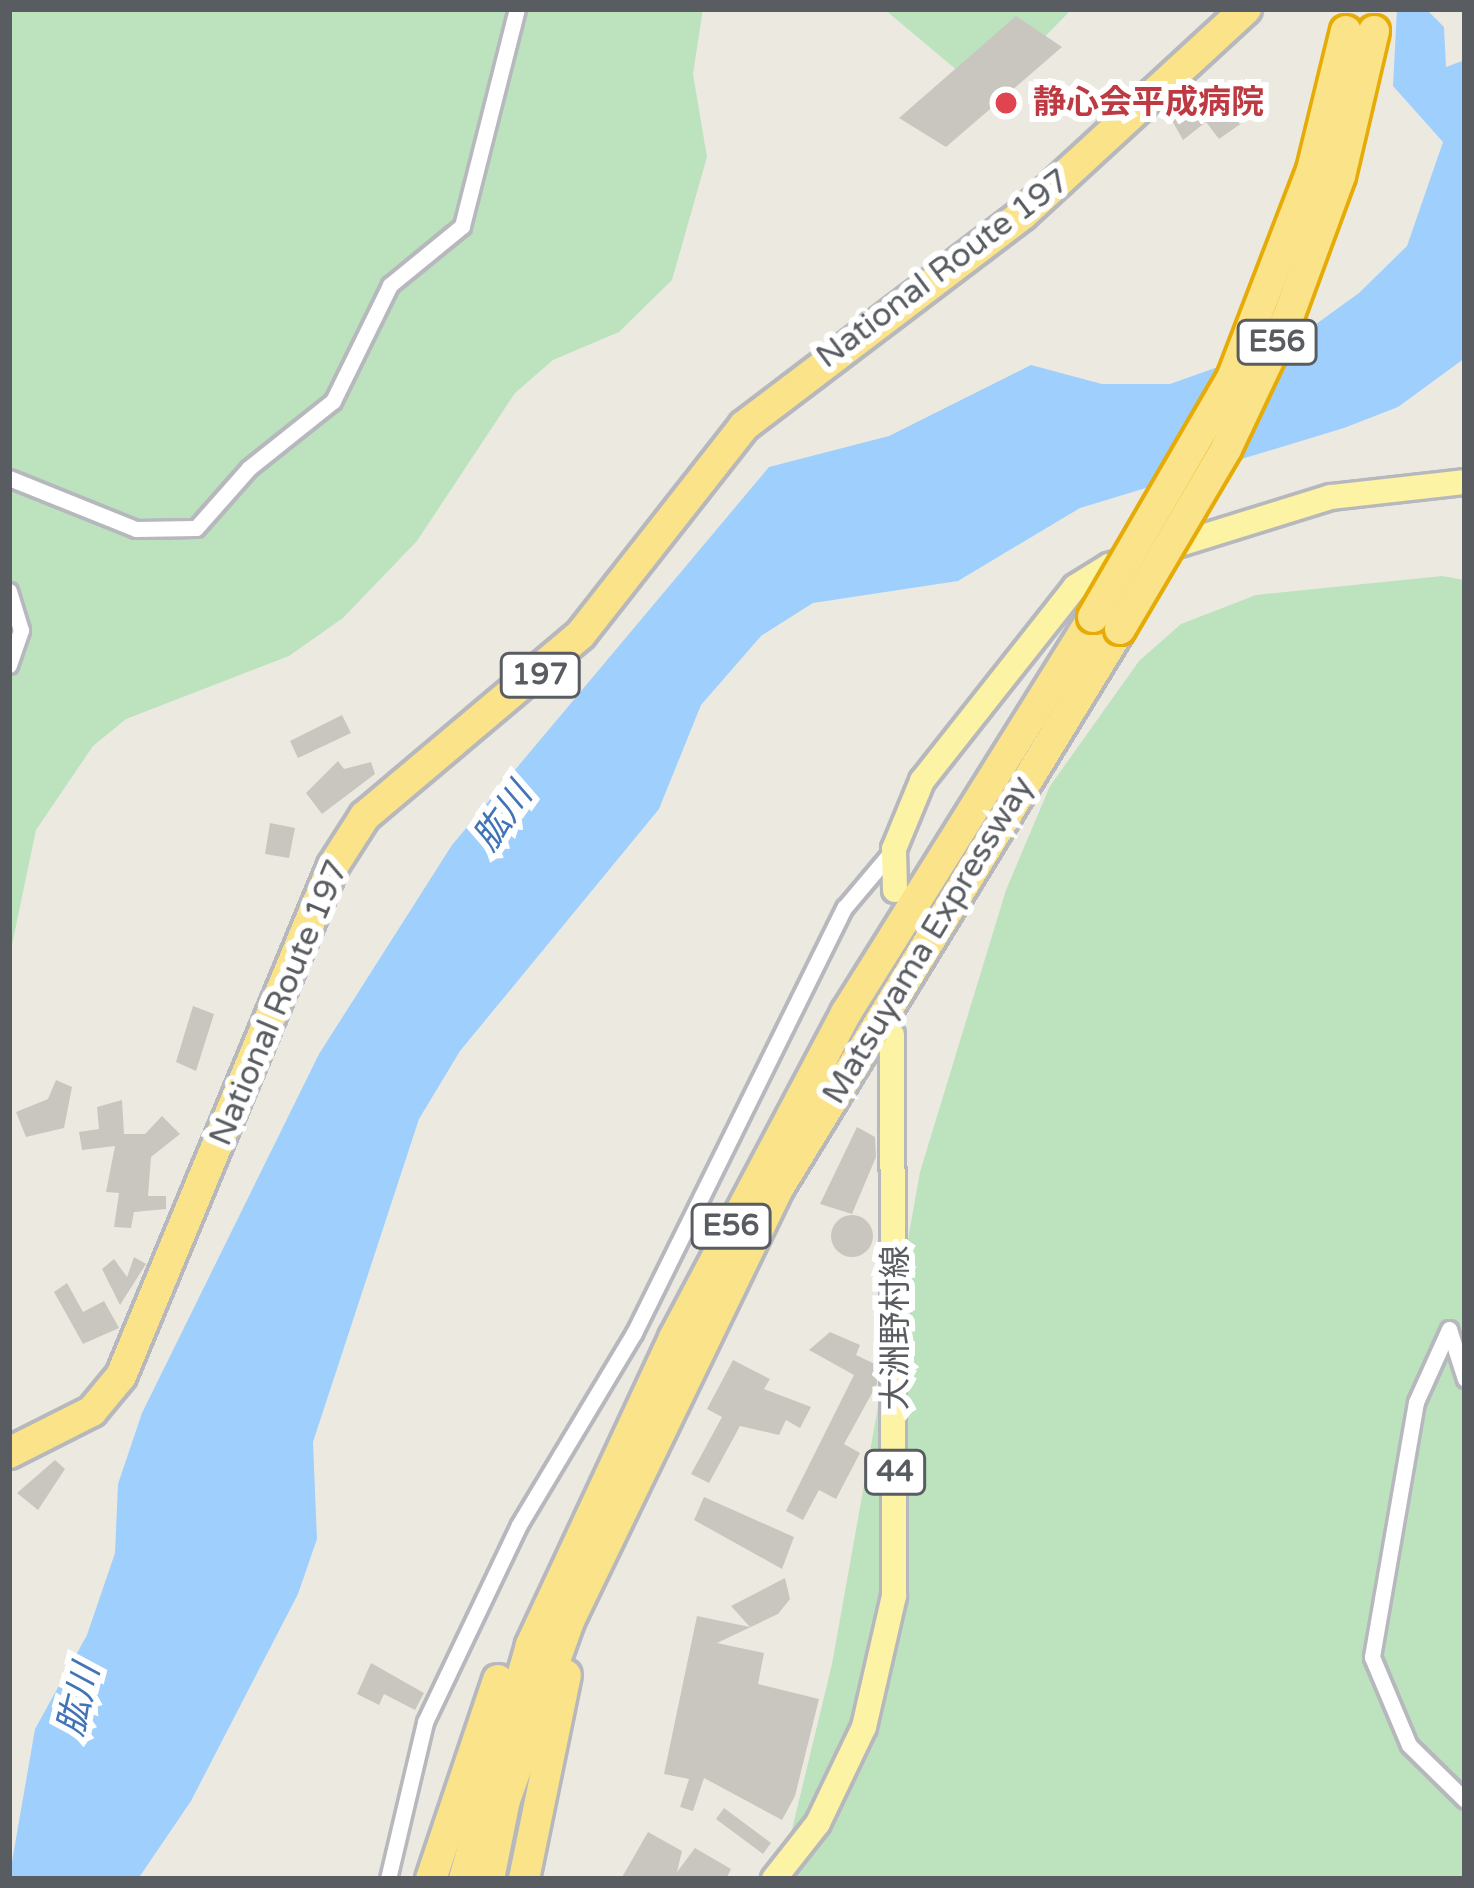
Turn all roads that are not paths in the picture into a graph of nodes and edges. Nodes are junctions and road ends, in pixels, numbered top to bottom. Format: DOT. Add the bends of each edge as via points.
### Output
graph roads {
  1 [pos="518,9"];
  2 [pos="1246,9"];
  3 [pos="1362,20"];
  4 [pos="9,478"];
  5 [pos="1465,482"];
  6 [pos="9,591"];
  7 [pos="9,665"];
  8 [pos="893,849"];
  9 [pos="895,890"];
  10 [pos="892,1035"];
  11 [pos="1465,1379"];
  12 [pos="640,1439"];
  13 [pos="9,1453"];
  14 [pos="1465,1800"];
  15 [pos="388,1879"];
  16 [pos="431,1879"];
  17 [pos="464,1879"];
  18 [pos="489,1879"];
  19 [pos="524,1879"];
  20 [pos="774,1879"];
  1 -- 4 [label="street" via="462,226 391,285 332,401 249,468 196,528 136,529"];
  2 -- 13 [label="highway, National Route 197 / 197" via="1023,214 745,426 581,634 365,816 323,887 121,1376 92,1411"];
  3 -- 12 [label="highway, Matsuyama Expressway / E56, bridge" via="1340,176 1287,320 1226,449 1107,623"];
  5 -- 8 [label="main road" via="1331,497 1109,566 1075,587 922,782"];
  6 -- 7 [label="street" via="21,630"];
  8 -- 9 [label="main road"];
  8 -- 15 [label="street" via="845,907 634,1333 519,1525 425,1722"];
  10 -- 20 [label="main road, 大洲野村線 / 44" via="894,1596 864,1727 818,1822"];
  11 -- 14 [label="street" via="1450,1329 1416,1402 1372,1657 1409,1744"];
  12 -- 16 [label="highway" via="528,1612 472,1742"];
  12 -- 17 [label="highway, Matsuyama Expressway / E56" via="525,1662"];
  12 -- 18 [label="highway, Matsuyama Expressway / E56" via="529,1722"];
  12 -- 19 [label="highway" via="563,1681"];
}
